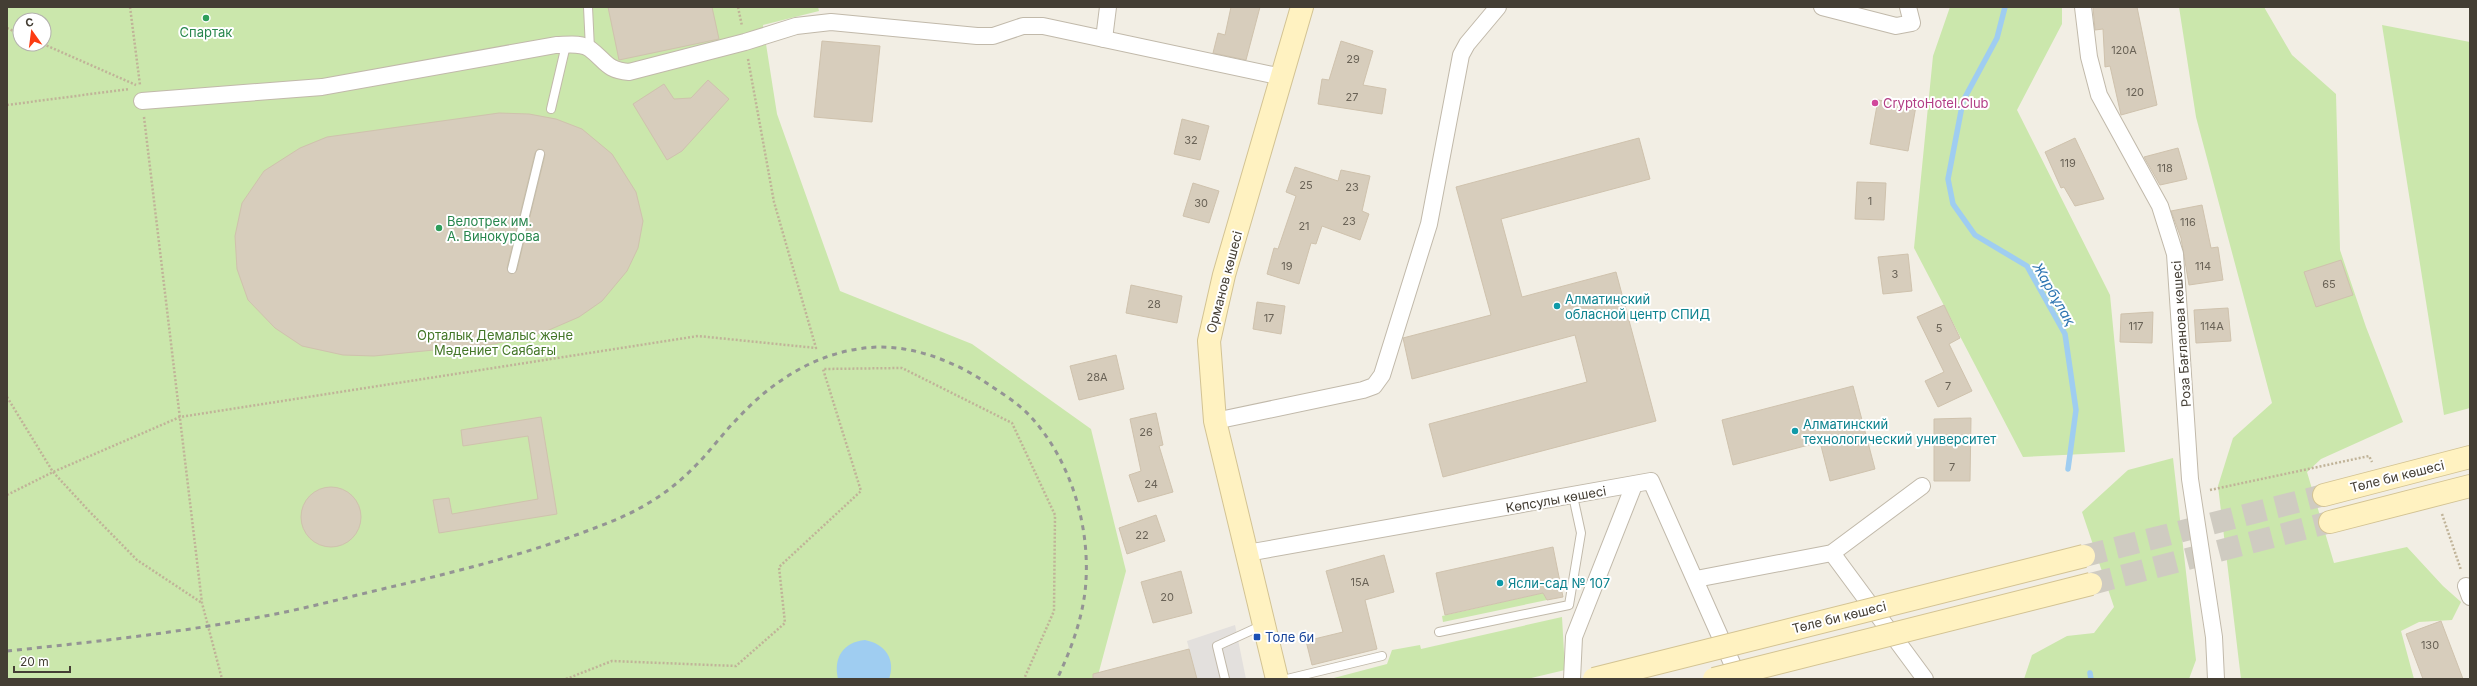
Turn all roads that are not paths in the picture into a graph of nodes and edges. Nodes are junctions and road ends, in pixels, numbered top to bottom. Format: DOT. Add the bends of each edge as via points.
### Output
graph roads {
  1 [pos="588,7"];
  2 [pos="1108,7"];
  3 [pos="1302,7"];
  4 [pos="1498,7"];
  5 [pos="1822,7"];
  6 [pos="1908,7"];
  7 [pos="2083,7"];
  8 [pos="1104,39"];
  9 [pos="566,45"];
  10 [pos="590,49"];
  11 [pos="1282,77"];
  12 [pos="141,94"];
  13 [pos="551,109"];
  14 [pos="540,154"];
  15 [pos="512,269"];
  16 [pos="1215,421"];
  17 [pos="2470,457"];
  18 [pos="1634,485"];
  19 [pos="1922,486"];
  20 [pos="2470,486"];
  21 [pos="2324,495"];
  22 [pos="1573,496"];
  23 [pos="2330,522"];
  24 [pos="1247,553"];
  25 [pos="1832,553"];
  26 [pos="2084,556"];
  27 [pos="1696,579"];
  28 [pos="2091,584"];
  29 [pos="1264,624"];
  30 [pos="1438,632"];
  31 [pos="1382,656"];
  32 [pos="1225,679"];
  33 [pos="1277,679"];
  34 [pos="1288,679"];
  35 [pos="1572,679"];
  36 [pos="1594,679"];
  37 [pos="1714,679"];
  38 [pos="1739,679"];
  39 [pos="1925,679"];
  40 [pos="2216,679"];
  1 -- 10 [label="lane"];
  2 -- 8 [label="street"];
  3 -- 11 [label="main road, Орманов көшесі"];
  4 -- 16 [label="street" via="1461,55 1429,224 1382,375 1374,386 1363,390"];
  5 -- 6 [label="street" via="1896,26 1912,23"];
  7 -- 40 [label="street, Роза Бағланова көшесі" via="2089,57 2099,95 2160,206 2175,254 2192,494 2214,638"];
  8 -- 10 [label="street" via="1043,26 1023,26 993,36 977,36 831,22 796,26 629,72 614,71"];
  8 -- 11 [label="street"];
  9 -- 10 [label="street" via="580,45"];
  9 -- 12 [label="street" via="322,87"];
  9 -- 13 [label="lane"];
  11 -- 16 [label="main road, Орманов көшесі" via="1224,275 1209,340"];
  14 -- 15 [label="lane"];
  16 -- 24 [label="main road, Орманов көшесі"];
  17 -- 21 [label="main road, Төле би көшесі"];
  18 -- 22 [label="street, Көпсулы көшесі"];
  18 -- 27 [label="street, Көпсулы көшесі" via="1651,481"];
  18 -- 35 [label="street" via="1574,637"];
  19 -- 25 [label="street"];
  20 -- 23 [label="main road"];
  22 -- 24 [label="street, Көпсулы көшесі"];
  22 -- 30 [label="lane" via="1580,533 1569,605"];
  24 -- 29 [label="main road, Орманов көшесі"];
  25 -- 27 [label="street"];
  25 -- 39 [label="street"];
  26 -- 36 [label="main road, Төле би көшесі, bridge"];
  27 -- 38 [label="street, Көпсулы көшесі"];
  28 -- 37 [label="main road, bridge"];
  29 -- 32 [label="lane" via="1217,646"];
  29 -- 33 [label="main road, Орманов көшесі"];
  31 -- 34 [label="lane"];
}
